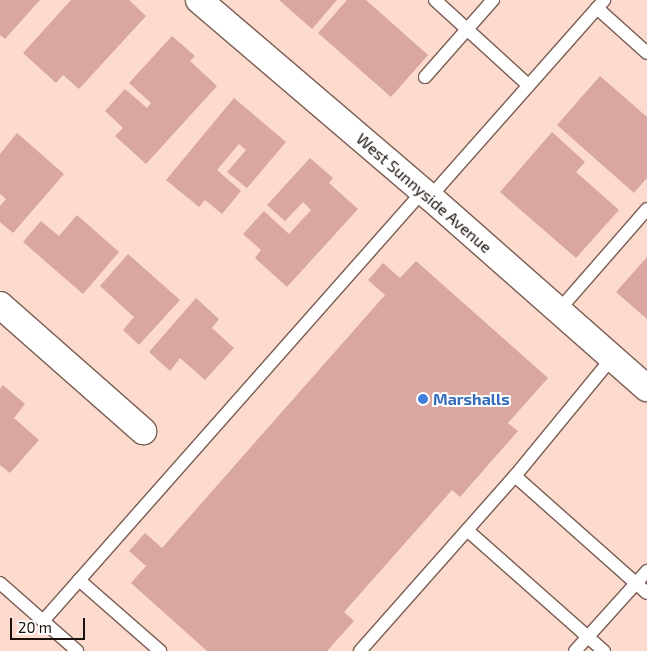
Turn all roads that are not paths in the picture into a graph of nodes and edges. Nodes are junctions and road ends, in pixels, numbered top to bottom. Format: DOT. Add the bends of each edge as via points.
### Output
graph roads {
  1 [pos="199,0"];
  2 [pos="435,0"];
  3 [pos="493,0"];
  4 [pos="600,4"];
  5 [pos="467,29"];
  6 [pos="647,53"];
  7 [pos="425,77"];
  8 [pos="528,85"];
  9 [pos="427,194"];
  10 [pos="647,209"];
  11 [pos="0,305"];
  12 [pos="559,310"];
  13 [pos="612,358"];
  14 [pos="647,388"];
  15 [pos="143,431"];
  16 [pos="515,476"];
  17 [pos="467,530"];
  18 [pos="647,570"];
  19 [pos="79,580"];
  20 [pos="636,583"];
  21 [pos="0,584"];
  22 [pos="647,593"];
  23 [pos="43,621"];
  24 [pos="588,637"];
  25 [pos="77,651"];
  26 [pos="160,651"];
  27 [pos="360,651"];
  28 [pos="575,651"];
  29 [pos="604,651"];
  1 -- 9 [label="street, West Sunnyside Avenue"];
  2 -- 5 [label="lane"];
  3 -- 5 [label="lane"];
  4 -- 6 [label="lane"];
  4 -- 8 [label="lane"];
  5 -- 7 [label="lane"];
  5 -- 8 [label="lane"];
  8 -- 9 [label="lane"];
  9 -- 12 [label="street, West Sunnyside Avenue"];
  9 -- 19 [label="lane"];
  10 -- 12 [label="lane"];
  11 -- 15 [label="street"];
  12 -- 13 [label="street, West Sunnyside Avenue"];
  13 -- 14 [label="street, West Sunnyside Avenue"];
  13 -- 16 [label="lane"];
  16 -- 17 [label="lane"];
  16 -- 20 [label="lane"];
  17 -- 24 [label="lane"];
  17 -- 27 [label="lane"];
  18 -- 20 [label="lane"];
  19 -- 23 [label="lane"];
  19 -- 26 [label="lane"];
  20 -- 22 [label="lane"];
  20 -- 24 [label="lane"];
  21 -- 23 [label="lane"];
  23 -- 25 [label="lane"];
  24 -- 28 [label="lane"];
  24 -- 29 [label="lane"];
}
